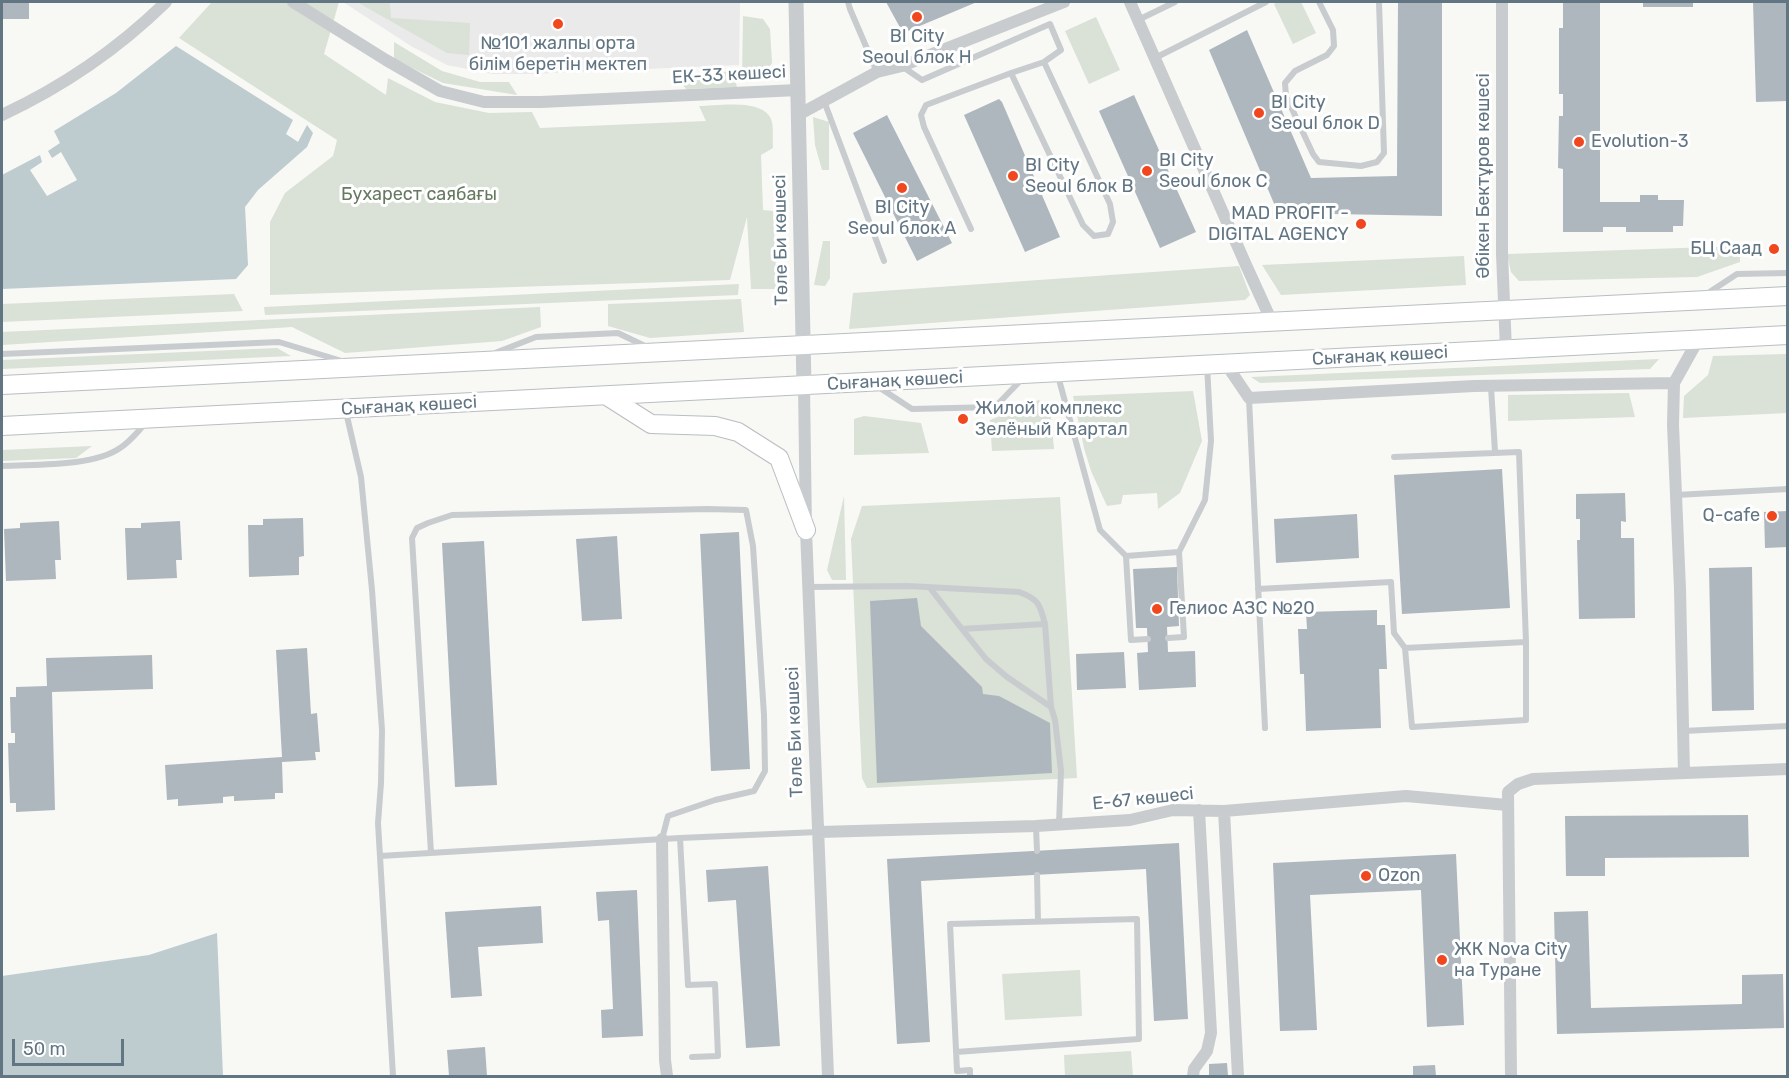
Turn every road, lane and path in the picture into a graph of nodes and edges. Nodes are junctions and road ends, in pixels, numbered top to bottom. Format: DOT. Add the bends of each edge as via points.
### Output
graph roads {
  1 [pos="166,2"];
  2 [pos="293,2"];
  3 [pos="796,2"];
  4 [pos="848,2"];
  5 [pos="1064,2"];
  6 [pos="1130,2"];
  7 [pos="1175,2"];
  8 [pos="1266,2"];
  9 [pos="1318,2"];
  10 [pos="1379,2"];
  11 [pos="1502,2"];
  12 [pos="1138,20"];
  13 [pos="1155,58"];
  14 [pos="1044,62"];
  15 [pos="902,66"];
  16 [pos="877,72"];
  17 [pos="1011,74"];
  18 [pos="798,90"];
  19 [pos="824,101"];
  20 [pos="2,115"];
  21 [pos="798,115"];
  22 [pos="971,230"];
  23 [pos="884,261"];
  24 [pos="1788,273"];
  25 [pos="1788,296"];
  26 [pos="1696,301"];
  27 [pos="1504,310"];
  28 [pos="1272,322"];
  29 [pos="1788,335"];
  30 [pos="1698,340"];
  31 [pos="803,345"];
  32 [pos="1506,350"];
  33 [pos="2,354"];
  34 [pos="1226,364"];
  35 [pos="1207,365"];
  36 [pos="363,367"];
  37 [pos="1057,372"];
  38 [pos="1026,374"];
  39 [pos="871,383"];
  40 [pos="1674,383"];
  41 [pos="2,385"];
  42 [pos="804,386"];
  43 [pos="1491,387"];
  44 [pos="607,396"];
  45 [pos="1249,398"];
  46 [pos="346,409"];
  47 [pos="151,418"];
  48 [pos="2,426"];
  49 [pos="1495,452"];
  50 [pos="1394,457"];
  51 [pos="2,465"];
  52 [pos="1788,489"];
  53 [pos="1676,495"];
  54 [pos="806,530"];
  55 [pos="1179,552"];
  56 [pos="1126,556"];
  57 [pos="808,587"];
  58 [pos="930,588"];
  59 [pos="1258,589"];
  60 [pos="1045,624"];
  61 [pos="962,629"];
  62 [pos="1168,638"];
  63 [pos="1148,639"];
  64 [pos="1526,642"];
  65 [pos="1405,648"];
  66 [pos="1050,707"];
  67 [pos="1788,726"];
  68 [pos="1265,728"];
  69 [pos="1683,731"];
  70 [pos="1788,769"];
  71 [pos="1684,773"];
  72 [pos="1507,805"];
  73 [pos="1199,810"];
  74 [pos="1224,811"];
  75 [pos="1059,824"];
  76 [pos="1036,826"];
  77 [pos="819,832"];
  78 [pos="680,838"];
  79 [pos="662,839"];
  80 [pos="1037,851"];
  81 [pos="431,853"];
  82 [pos="380,856"];
  83 [pos="1037,875"];
  84 [pos="1038,921"];
  85 [pos="956,1052"];
  86 [pos="692,1057"];
  87 [pos="393,1077"];
  88 [pos="667,1077"];
  89 [pos="828,1077"];
  90 [pos="970,1077"];
  91 [pos="1193,1077"];
  92 [pos="1238,1077"];
  93 [pos="1511,1077"];
  1 -- 20 [label="street" via="78,74"];
  2 -- 18 [label="street, ЕК-33 көшесі" via="440,91 484,102"];
  3 -- 18 [label="street"];
  4 -- 16 [label="lane"];
  5 -- 15 [label="street"];
  6 -- 12 [label="street"];
  7 -- 12 [label="lane"];
  8 -- 13 [label="lane"];
  9 -- 10 [label="lane" via="1333,30 1334,46 1327,55 1295,71 1285,83 1286,96 1319,162 1361,166 1377,162 1384,153"];
  11 -- 27 [label="street, Әбікен Бектұров көшесі"];
  12 -- 13 [label="street"];
  13 -- 28 [label="street"];
  14 -- 15 [label="lane" via="1061,50 1050,24 922,80"];
  14 -- 17 [label="lane"];
  14 -- 17 [label="lane" via="1110,204 1113,222 1108,234 1094,236 1083,225"];
  15 -- 16 [label="street"];
  16 -- 19 [label="street"];
  17 -- 22 [label="lane" via="926,105 921,115"];
  18 -- 21 [label="street"];
  19 -- 21 [label="street"];
  19 -- 23 [label="lane"];
  21 -- 31 [label="street, Төле Би көшесі"];
  24 -- 26 [label="lane" via="1737,274"];
  25 -- 26 [label="main road"];
  26 -- 27 [label="main road"];
  27 -- 28 [label="main road"];
  27 -- 32 [label="street, Әбікен Бектұров көшесі"];
  28 -- 31 [label="main road"];
  29 -- 30 [label="main road, Сығанақ көшесі"];
  30 -- 32 [label="main road, Сығанақ көшесі"];
  30 -- 40 [label="street"];
  31 -- 36 [label="main road"];
  31 -- 42 [label="street, Төле Би көшесі"];
  32 -- 34 [label="main road, Сығанақ көшесі"];
  33 -- 36 [label="lane" via="279,342"];
  34 -- 35 [label="main road, Сығанақ көшесі"];
  34 -- 45 [label="street"];
  35 -- 37 [label="main road, Сығанақ көшесі"];
  35 -- 55 [label="lane" via="1211,441 1205,500"];
  36 -- 41 [label="main road"];
  37 -- 38 [label="main road, Сығанақ көшесі"];
  37 -- 56 [label="lane" via="1100,530"];
  38 -- 39 [label="main road, Сығанақ көшесі"];
  38 -- 39 [label="lane" via="995,408 912,409"];
  39 -- 42 [label="main road, Сығанақ көшесі"];
  40 -- 43 [label="street"];
  40 -- 53 [label="street"];
  42 -- 44 [label="main road, Сығанақ көшесі"];
  42 -- 54 [label="street, Төле Би көшесі"];
  43 -- 45 [label="street"];
  43 -- 49 [label="lane"];
  44 -- 46 [label="main road, Сығанақ көшесі"];
  44 -- 54 [label="main road" via="651,424 715,426 738,432 779,458"];
  45 -- 59 [label="lane"];
  46 -- 47 [label="main road, Сығанақ көшесі"];
  46 -- 82 [label="lane" via="361,477 372,590 382,730"];
  47 -- 48 [label="main road, Сығанақ көшесі"];
  47 -- 51 [label="lane" via="121,448 90,461"];
  49 -- 50 [label="lane"];
  49 -- 64 [label="lane" via="1519,452"];
  52 -- 53 [label="lane"];
  53 -- 69 [label="street"];
  54 -- 57 [label="street, Төле Би көшесі"];
  55 -- 56 [label="lane"];
  55 -- 62 [label="lane" via="1184,637"];
  56 -- 63 [label="lane" via="1131,639"];
  57 -- 58 [label="lane"];
  57 -- 77 [label="street, Төле Би көшесі"];
  58 -- 60 [label="lane" via="1019,592 1033,597 1041,607"];
  58 -- 61 [label="lane"];
  59 -- 65 [label="lane" via="1391,582 1394,633"];
  59 -- 68 [label="lane"];
  60 -- 61 [label="lane"];
  60 -- 66 [label="lane"];
  61 -- 66 [label="lane" via="986,659"];
  64 -- 65 [label="lane"];
  64 -- 65 [label="lane" via="1526,720 1412,727"];
  66 -- 75 [label="lane" via="1061,771"];
  67 -- 69 [label="lane"];
  69 -- 71 [label="street"];
  70 -- 71 [label="street"];
  71 -- 72 [label="street" via="1533,779 1508,792"];
  72 -- 74 [label="street, Е-67 көшесі" via="1406,796"];
  72 -- 93 [label="street"];
  73 -- 74 [label="street, Е-67 көшесі"];
  73 -- 75 [label="street, Е-67 көшесі" via="1173,810 1130,820"];
  73 -- 91 [label="street" via="1211,1033 1208,1051 1194,1069"];
  74 -- 92 [label="street"];
  75 -- 76 [label="street, Е-67 көшесі"];
  76 -- 77 [label="street, Е-67 көшесі"];
  76 -- 80 [label="lane"];
  77 -- 78 [label="lane"];
  77 -- 89 [label="street, Төле Би көшесі"];
  78 -- 79 [label="lane"];
  78 -- 86 [label="lane" via="688,985 715,984 718,1056"];
  79 -- 81 [label="lane"];
  79 -- 81 [label="lane" via="668,816 754,790 765,771 753,546 746,510 452,515 417,528 412,538"];
  79 -- 88 [label="street"];
  81 -- 82 [label="lane"];
  82 -- 87 [label="lane"];
  83 -- 84 [label="lane"];
  84 -- 85 [label="lane" via="950,924"];
  84 -- 85 [label="lane" via="1137,919 1139,1039"];
  85 -- 90 [label="lane" via="957,1071 970,1070"];
}
